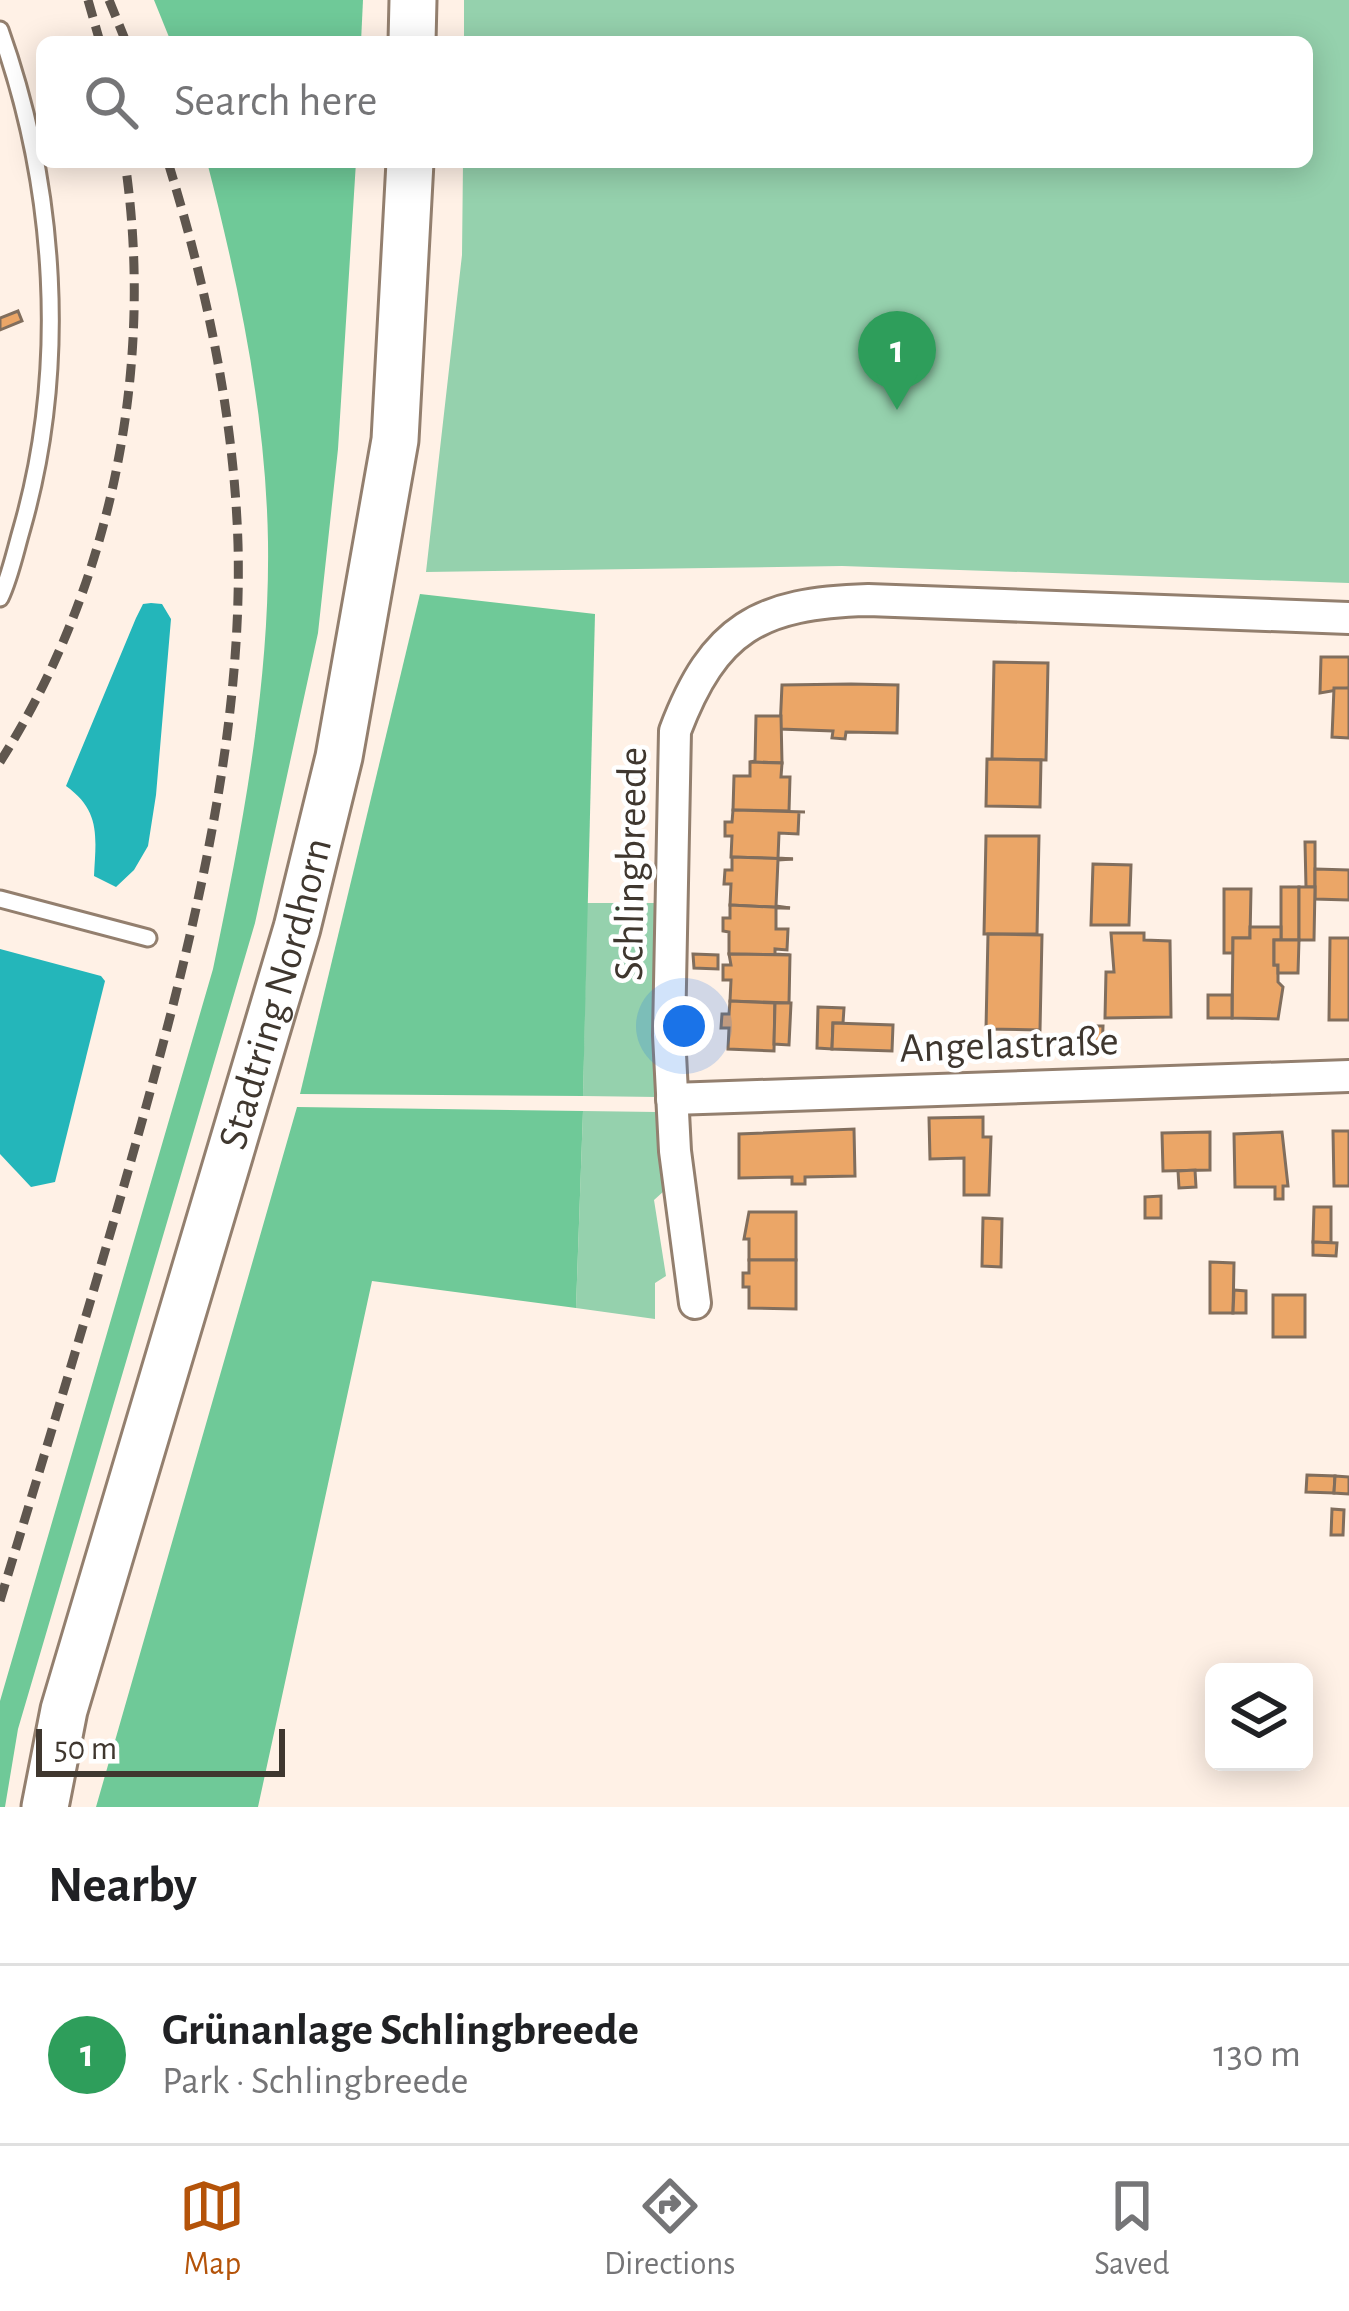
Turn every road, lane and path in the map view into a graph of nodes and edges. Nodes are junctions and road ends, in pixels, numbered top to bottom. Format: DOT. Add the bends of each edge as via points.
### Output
graph roads {
  1 [pos="412,0"];
  2 [pos="0,30"];
  3 [pos="412,36"];
  4 [pos="36,166"];
  5 [pos="36,168"];
  6 [pos="410,168"];
  7 [pos="0,598"];
  8 [pos="1349,618"];
  9 [pos="0,899"];
  10 [pos="148,938"];
  11 [pos="1349,1076"];
  12 [pos="672,1099"];
  13 [pos="695,1303"];
  14 [pos="45,1807"];
  1 -- 3 [label="main road"];
  2 -- 4 [label="lane"];
  5 -- 7 [label="lane" via="47,237 47,401 36,479"];
  6 -- 14 [label="main road, Stadtring Nordhorn" via="394,440 339,757 290,950 64,1709"];
  8 -- 12 [label="street, Schlingbreede" via="868,600 814,602 748,626 693,684 675,730"];
  9 -- 10 [label="lane"];
  11 -- 12 [label="street, Angelastraße"];
  12 -- 13 [label="street, Schlingbreede"];
}
